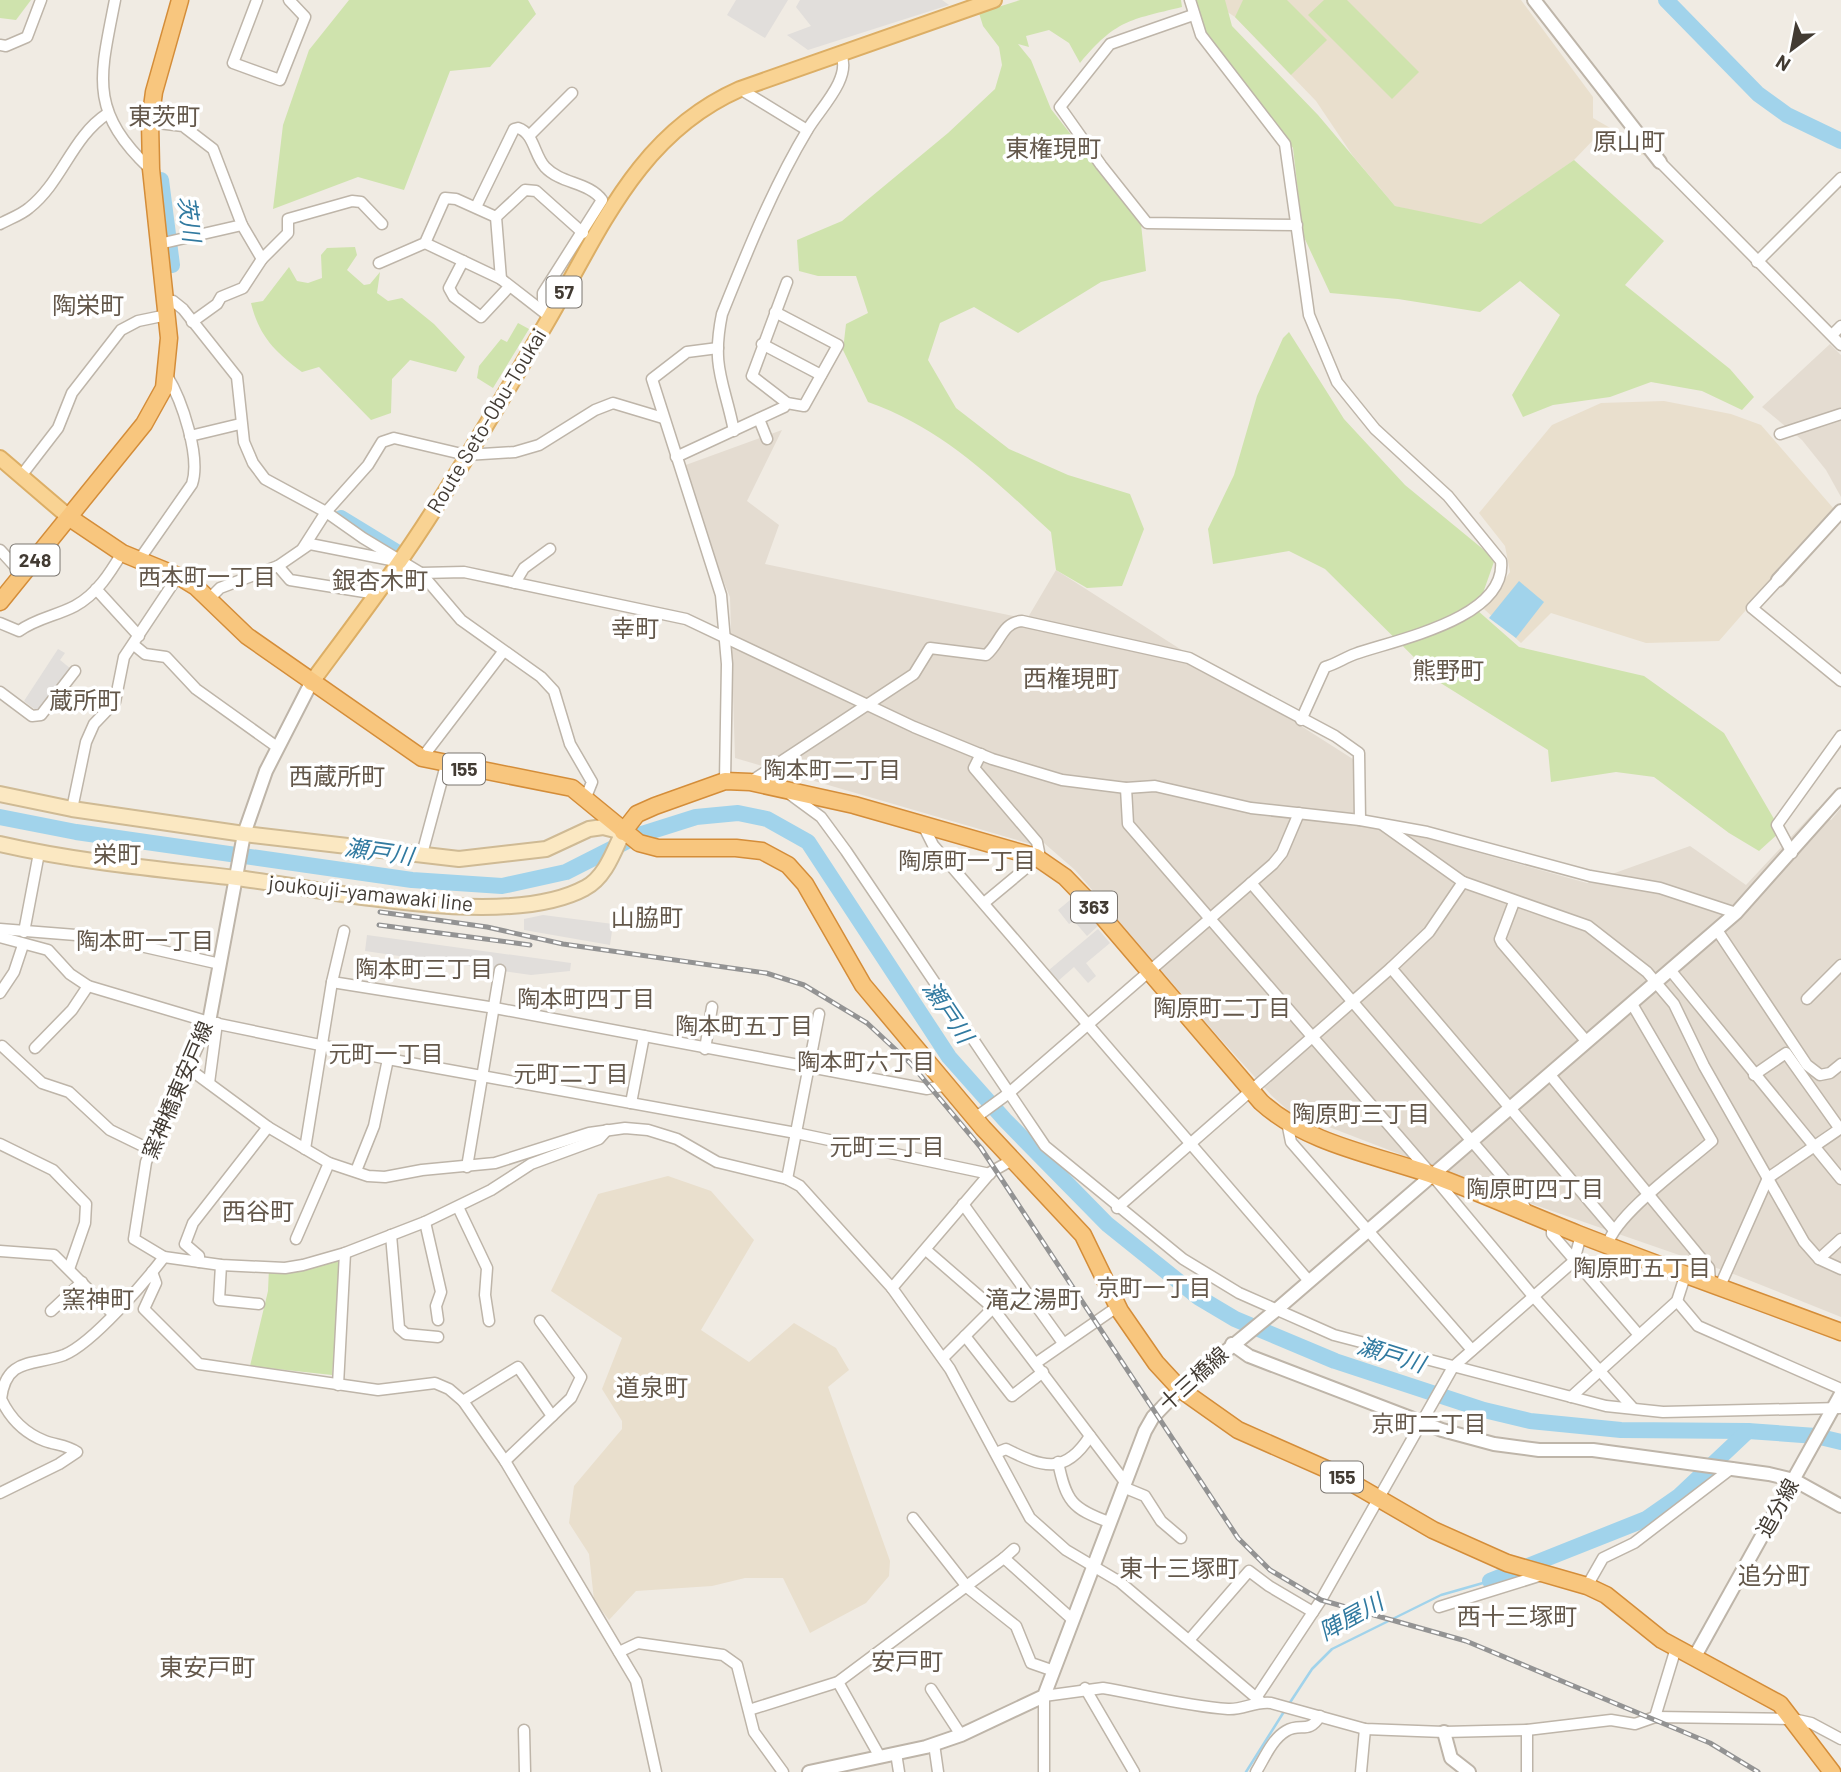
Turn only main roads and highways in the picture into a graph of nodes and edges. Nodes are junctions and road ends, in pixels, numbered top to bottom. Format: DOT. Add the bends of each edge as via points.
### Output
graph roads {
  1 [pos="180,0"];
  2 [pos="994,0"];
  3 [pos="0,458"];
  4 [pos="70,518"];
  5 [pos="0,602"];
  6 [pos="311,684"];
  7 [pos="0,794"];
  8 [pos="623,832"];
  9 [pos="0,844"];
  10 [pos="1841,1332"];
  11 [pos="1825,1769"];
  1 -- 4 [label="highway" via="150,122 151,169 166,243 167,375 144,425"];
  2 -- 6 [label="main road, Route Seto-Obu-Toukai / 57" via="740,89 712,101 671,133 613,202 552,313 400,562"];
  3 -- 4 [label="main road"];
  4 -- 5 [label="highway, 248"];
  4 -- 6 [label="highway, 155" via="122,553 178,576"];
  6 -- 8 [label="highway, 155" via="422,758 557,783 586,797"];
  7 -- 8 [label="main road" via="244,837 459,859 545,849 589,829"];
  8 -- 9 [label="main road, joukouji-yamawaki line" via="595,882 572,894 534,903 461,907 236,874 39,853"];
  8 -- 10 [label="highway, 363" via="637,814 725,781 750,782 922,823 1036,857 1065,877 1251,1090 1287,1122 1581,1235 1611,1236 1686,1273"];
  8 -- 11 [label="highway, 155" via="658,848 762,851 788,865 805,884 863,985 1012,1160 1083,1235 1117,1307 1180,1389 1238,1430 1333,1472 1433,1530 1507,1563 1606,1595 1676,1648 1780,1704"];
}
